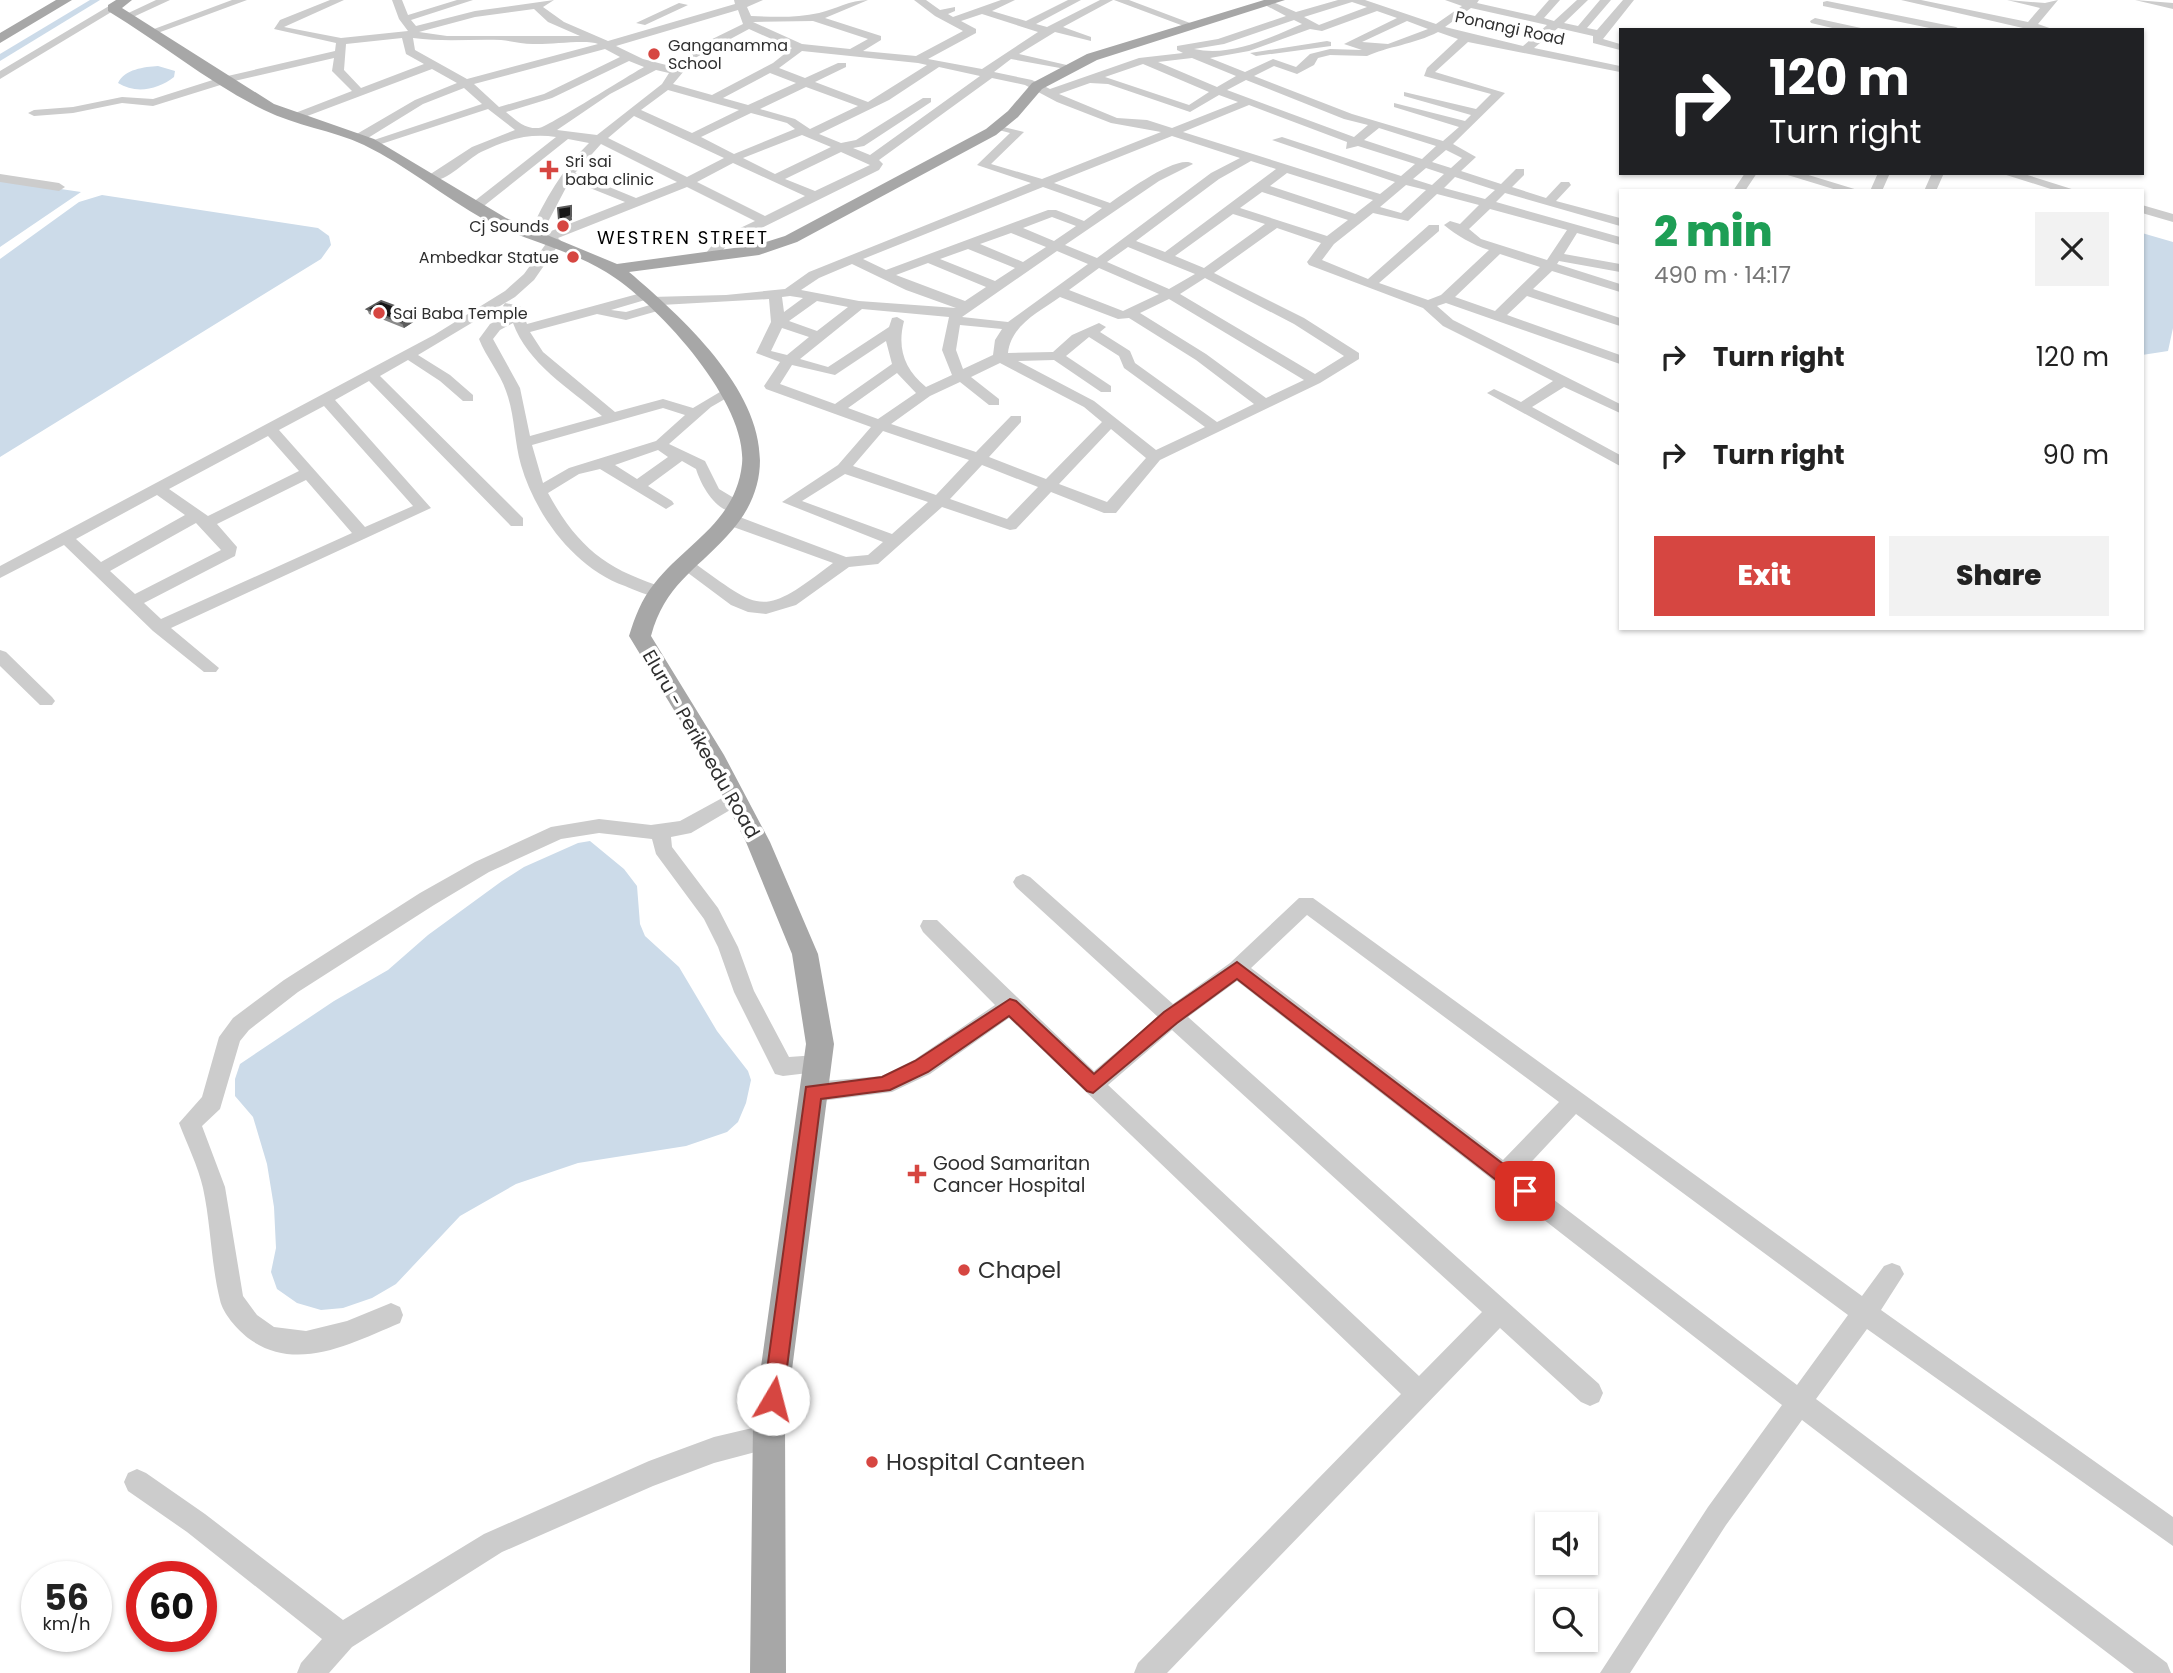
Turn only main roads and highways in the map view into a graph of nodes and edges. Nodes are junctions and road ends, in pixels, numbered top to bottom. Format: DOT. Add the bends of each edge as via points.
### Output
graph roads {
  1 [pos="65,0"];
  2 [pos="1274,2"];
  3 [pos="122,8"];
  4 [pos="0,39"];
  5 [pos="616,270"];
  6 [pos="768,1673"];
  1 -- 4 [label="main road"];
  2 -- 5 [label="main road" via="1067,68 999,127 791,239 759,250"];
  3 -- 5 [label="main road, Eluru - Perikeedu Road" via="224,81 293,117 365,140 498,220"];
  5 -- 6 [label="main road, Eluru - Perikeedu Road" via="722,379 747,435 752,460 749,483 735,514 660,592 642,617 640,636 758,842 805,954 820,1044 769,1437"];
}
